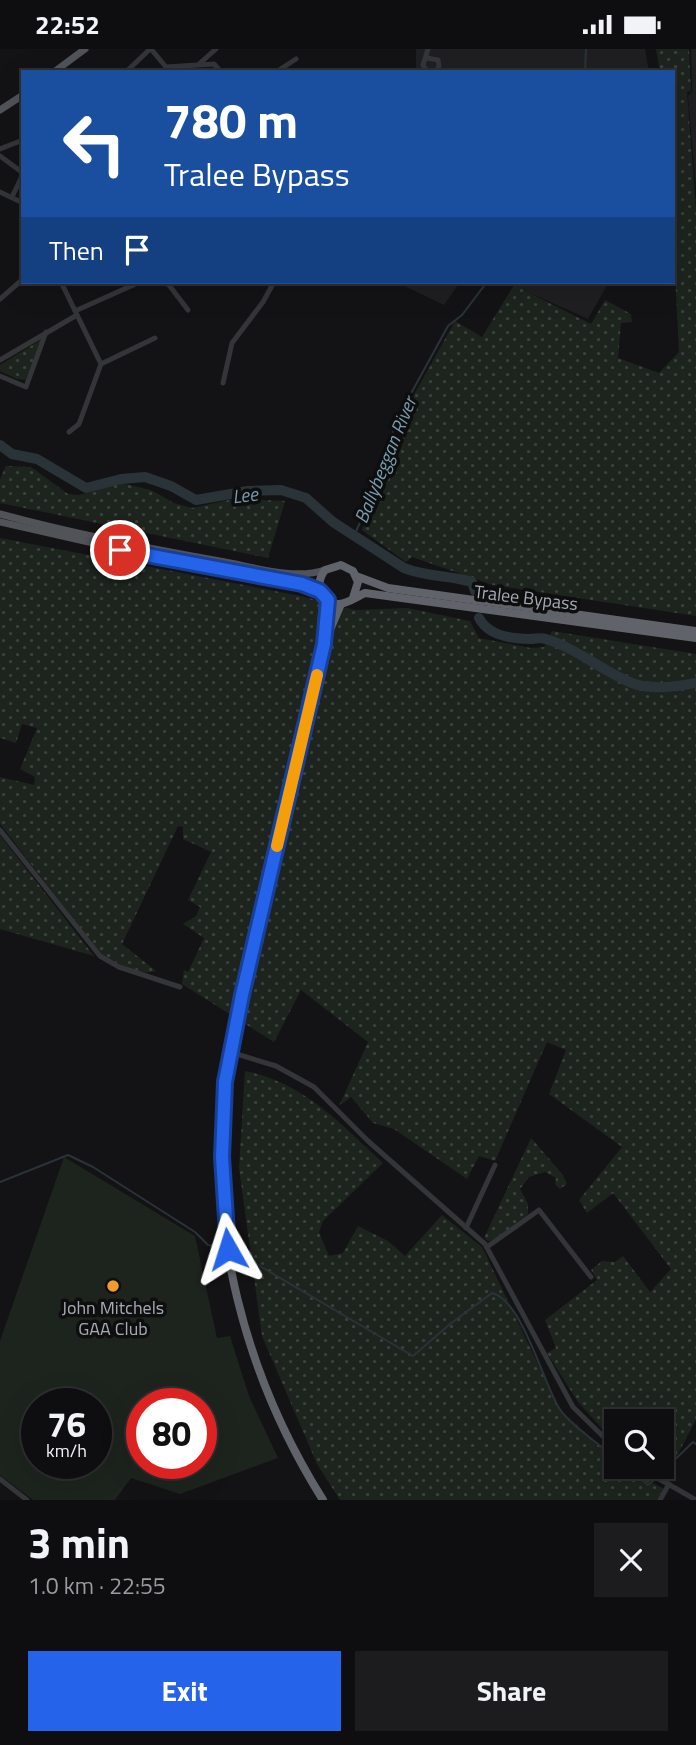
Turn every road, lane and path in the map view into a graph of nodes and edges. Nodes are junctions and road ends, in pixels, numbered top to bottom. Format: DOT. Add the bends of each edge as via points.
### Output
graph roads {
  1 [pos="85,49"];
  2 [pos="216,49"];
  3 [pos="428,49"];
  4 [pos="153,50"];
  5 [pos="430,57"];
  6 [pos="296,59"];
  7 [pos="199,64"];
  8 [pos="167,69"];
  9 [pos="57,70"];
  10 [pos="128,70"];
  11 [pos="219,70"];
  12 [pos="278,70"];
  13 [pos="426,70"];
  14 [pos="437,70"];
  15 [pos="21,96"];
  16 [pos="0,110"];
  17 [pos="21,141"];
  18 [pos="0,149"];
  19 [pos="0,156"];
  20 [pos="21,172"];
  21 [pos="21,177"];
  22 [pos="1,194"];
  23 [pos="12,197"];
  24 [pos="21,202"];
  25 [pos="21,281"];
  26 [pos="62,284"];
  27 [pos="136,284"];
  28 [pos="167,284"];
  29 [pos="273,284"];
  30 [pos="0,299"];
  31 [pos="188,310"];
  32 [pos="76,313"];
  33 [pos="46,332"];
  34 [pos="155,338"];
  35 [pos="0,361"];
  36 [pos="101,364"];
  37 [pos="0,376"];
  38 [pos="223,383"];
  39 [pos="69,432"];
  40 [pos="0,514"];
  41 [pos="0,522"];
  42 [pos="325,570"];
  43 [pos="356,576"];
  44 [pos="320,591"];
  45 [pos="353,598"];
  46 [pos="328,600"];
  47 [pos="468,603"];
  48 [pos="341,604"];
  49 [pos="486,605"];
  50 [pos="696,631"];
  51 [pos="696,638"];
  52 [pos="324,644"];
  53 [pos="0,830"];
  54 [pos="180,987"];
  55 [pos="230,1052"];
  56 [pos="495,1165"];
  57 [pos="466,1228"];
  58 [pos="486,1247"];
  59 [pos="591,1277"];
  60 [pos="604,1437"];
  61 [pos="0,1479"];
  62 [pos="659,1479"];
  63 [pos="669,1484"];
  64 [pos="27,1500"];
  65 [pos="323,1500"];
  66 [pos="660,1500"];
  67 [pos="696,1500"];
  1 -- 9 [label="main road"];
  2 -- 7 [label="street"];
  3 -- 5 [label="street"];
  4 -- 8 [label="street"];
  4 -- 10 [label="street"];
  5 -- 13 [label="street" via="423,65"];
  5 -- 14 [label="street" via="439,63"];
  6 -- 12 [label="street"];
  7 -- 8 [label="street"];
  7 -- 11 [label="street" via="214,64"];
  15 -- 16 [label="main road"];
  17 -- 18 [label="street"];
  19 -- 20 [label="street"];
  21 -- 23 [label="street"];
  22 -- 23 [label="street"];
  23 -- 24 [label="street"];
  25 -- 30 [label="street"];
  26 -- 32 [label="street"];
  27 -- 32 [label="street"];
  28 -- 31 [label="street"];
  29 -- 38 [label="street" via="232,343"];
  32 -- 33 [label="street"];
  32 -- 36 [label="street"];
  33 -- 35 [label="street"];
  33 -- 37 [label="street" via="26,387"];
  34 -- 36 [label="street"];
  36 -- 39 [label="street" via="79,424"];
  40 -- 42 [label="main road" via="194,557 295,574"];
  41 -- 44 [label="main road"];
  42 -- 43 [label="highway" via="341,565"];
  42 -- 44 [label="highway"];
  43 -- 45 [label="highway"];
  43 -- 47 [label="highway, Tralee Bypass" via="388,588"];
  44 -- 46 [label="highway"];
  45 -- 47 [label="highway, Tralee Bypass" via="365,593"];
  45 -- 48 [label="highway"];
  46 -- 48 [label="highway"];
  46 -- 52 [label="highway"];
  47 -- 49 [label="highway, Tralee Bypass"];
  48 -- 52 [label="highway"];
  49 -- 50 [label="highway, Tralee Bypass"];
  49 -- 51 [label="highway, Tralee Bypass"];
  52 -- 55 [label="highway"];
  53 -- 54 [label="street" via="100,956"];
  55 -- 57 [label="street" via="286,1070 314,1087"];
  55 -- 65 [label="highway" via="222,1157 226,1238 237,1301 276,1415"];
  56 -- 57 [label="street"];
  57 -- 58 [label="street"];
  58 -- 59 [label="street" via="538,1210"];
  58 -- 60 [label="street" via="573,1407"];
  61 -- 64 [label="street"];
  62 -- 63 [label="street"];
  63 -- 66 [label="street"];
  63 -- 67 [label="street"];
}
